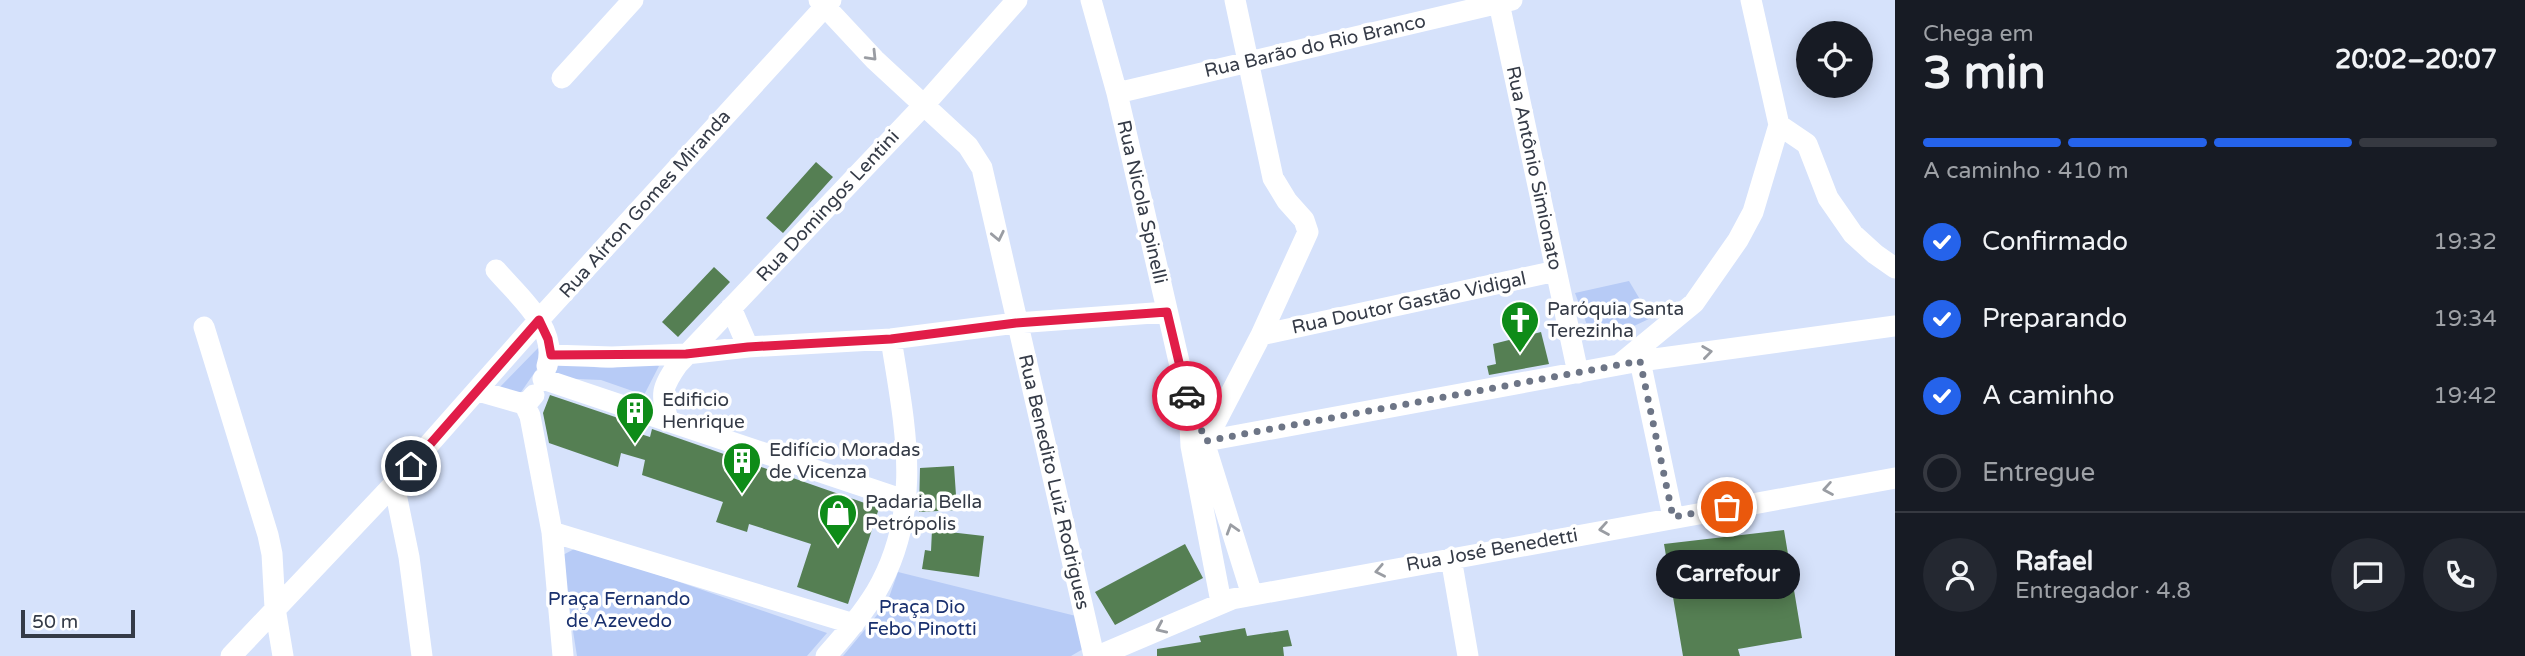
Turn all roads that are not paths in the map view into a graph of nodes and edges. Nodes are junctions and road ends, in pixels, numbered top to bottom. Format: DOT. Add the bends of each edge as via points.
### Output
graph roads {
  1 [pos="633,0"];
  2 [pos="1017,0"];
  3 [pos="1091,0"];
  4 [pos="1235,0"];
  5 [pos="1751,0"];
  6 [pos="825,2"];
  7 [pos="1498,2"];
  8 [pos="1250,61"];
  9 [pos="562,78"];
  10 [pos="1117,93"];
  11 [pos="924,105"];
  12 [pos="1779,125"];
  13 [pos="1895,268"];
  14 [pos="496,270"];
  15 [pos="1556,271"];
  16 [pos="731,308"];
  17 [pos="1167,312"];
  18 [pos="539,320"];
  19 [pos="1016,323"];
  20 [pos="1895,326"];
  21 [pos="204,327"];
  22 [pos="1261,335"];
  23 [pos="891,339"];
  24 [pos="748,347"];
  25 [pos="686,354"];
  26 [pos="551,355"];
  27 [pos="1640,361"];
  28 [pos="1618,365"];
  29 [pos="1578,373"];
  30 [pos="543,379"];
  31 [pos="478,391"];
  32 [pos="524,403"];
  33 [pos="668,421"];
  34 [pos="1198,443"];
  35 [pos="1895,478"];
  36 [pos="394,484"];
  37 [pos="907,501"];
  38 [pos="1673,517"];
  39 [pos="552,532"];
  40 [pos="1451,558"];
  41 [pos="1252,595"];
  42 [pos="1220,602"];
  43 [pos="275,608"];
  44 [pos="854,624"];
  45 [pos="232,656"];
  46 [pos="283,656"];
  47 [pos="422,656"];
  48 [pos="563,656"];
  49 [pos="826,656"];
  50 [pos="1096,656"];
  51 [pos="1468,656"];
  1 -- 9 [label="street"];
  2 -- 11 [label="street, Rua Domingos Lentini"];
  3 -- 10 [label="street, Rua Nicola Spinelli"];
  4 -- 8 [label="street"];
  5 -- 12 [label="street"];
  6 -- 11 [label="street, Rua Benedito Luiz Rodrigues, one-way" via="875,60"];
  6 -- 18 [label="street, Rua Aírton Gomes Miranda"];
  7 -- 8 [label="street, Rua Barão do Rio Branco"];
  7 -- 15 [label="street, Rua Antônio Simionato"];
  8 -- 10 [label="street, Rua Barão do Rio Branco"];
  8 -- 22 [label="street" via="1273,178 1304,220 1308,233"];
  10 -- 17 [label="street, Rua Nicola Spinelli"];
  11 -- 16 [label="street, Rua Domingos Lentini"];
  11 -- 19 [label="street, Rua Benedito Luiz Rodrigues, one-way" via="968,146 982,168"];
  12 -- 13 [label="street" via="1807,144 1828,198 1853,234"];
  12 -- 28 [label="street" via="1753,212 1738,240 1694,303"];
  14 -- 18 [label="street"];
  15 -- 22 [label="street, Rua Doutor Gastão Vidigal"];
  15 -- 29 [label="street, Rua Antônio Simionato"];
  16 -- 24 [label="street"];
  16 -- 25 [label="street, Rua Domingos Lentini"];
  17 -- 19 [label="street"];
  17 -- 34 [label="street, Rua Nicola Spinelli"];
  18 -- 26 [label="street"];
  18 -- 31 [label="street, Rua Aírton Gomes Miranda"];
  19 -- 23 [label="street"];
  19 -- 50 [label="street, Rua Benedito Luiz Rodrigues"];
  27 -- 20 [label="street, one-way"];
  21 -- 43 [label="street" via="268,535"];
  22 -- 34 [label="street"];
  23 -- 24 [label="street"];
  23 -- 37 [label="street" via="907,445"];
  24 -- 25 [label="street"];
  25 -- 26 [label="street"];
  25 -- 33 [label="street, Rua Domingos Lentini" via="664,389"];
  26 -- 30 [label="street"];
  27 -- 28 [label="street"];
  27 -- 38 [label="street"];
  28 -- 29 [label="street"];
  29 -- 34 [label="street"];
  30 -- 32 [label="street"];
  30 -- 33 [label="street"];
  31 -- 32 [label="street"];
  31 -- 36 [label="street, Rua Aírton Gomes Miranda"];
  32 -- 39 [label="street"];
  33 -- 37 [label="street"];
  41 -- 34 [label="street, Rua Nicola Spinelli, one-way"];
  34 -- 42 [label="street, Rua Nicola Spinelli"];
  35 -- 38 [label="street, Rua José Benedetti, one-way"];
  36 -- 43 [label="street, Rua Aírton Gomes Miranda"];
  36 -- 47 [label="street"];
  37 -- 44 [label="street" via="898,542 876,592"];
  38 -- 40 [label="street, Rua José Benedetti, one-way"];
  39 -- 44 [label="street"];
  39 -- 48 [label="street"];
  40 -- 41 [label="street, Rua José Benedetti, one-way"];
  40 -- 51 [label="street"];
  41 -- 42 [label="street, Rua José Benedetti"];
  42 -- 50 [label="street, Rua José Benedetti, one-way"];
  43 -- 45 [label="street, Rua Aírton Gomes Miranda"];
  43 -- 46 [label="street"];
  44 -- 49 [label="street"];
}
